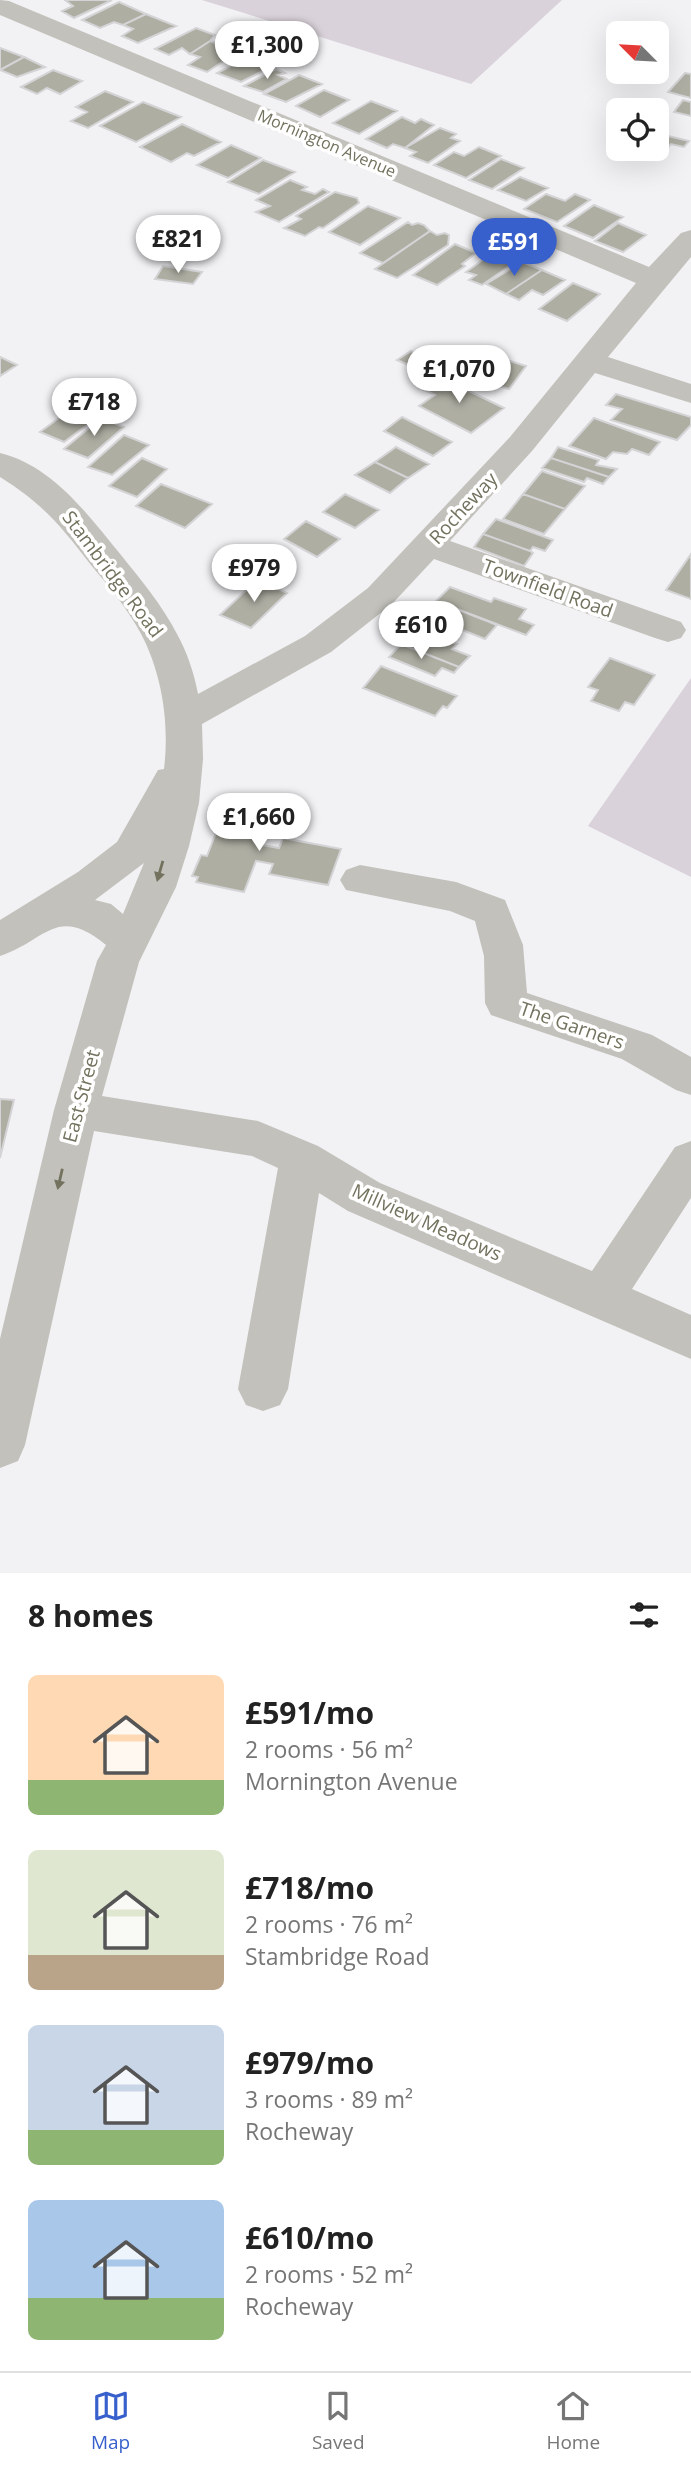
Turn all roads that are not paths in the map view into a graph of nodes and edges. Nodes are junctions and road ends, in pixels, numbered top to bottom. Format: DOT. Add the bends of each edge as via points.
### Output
graph roads {
  1 [pos="0,6"];
  2 [pos="691,239"];
  3 [pos="654,280"];
  4 [pos="589,361"];
  5 [pos="691,394"];
  6 [pos="0,463"];
  7 [pos="428,545"];
  8 [pos="667,630"];
  9 [pos="184,737"];
  10 [pos="360,880"];
  11 [pos="47,911"];
  12 [pos="0,940"];
  13 [pos="130,942"];
  14 [pos="691,1078"];
  15 [pos="76,1110"];
  16 [pos="302,1159"];
  17 [pos="691,1160"];
  18 [pos="601,1297"];
  19 [pos="691,1338"];
  20 [pos="263,1388"];
  21 [pos="0,1445"];
  1 -- 3 [label="street, Mornington Avenue"];
  2 -- 3 [label="street, Rocheway"];
  3 -- 4 [label="street, Rocheway"];
  4 -- 5 [label="street"];
  4 -- 7 [label="street, Rocheway"];
  6 -- 9 [label="street, Stambridge Road" via="61,505 161,636 176,673"];
  7 -- 8 [label="street, Townfield Road"];
  7 -- 9 [label="street, Rocheway" via="351,620"];
  9 -- 11 [label="street" via="131,852"];
  9 -- 13 [label="street, East Street, one-way" via="176,819 156,887"];
  10 -- 14 [label="street, The Garners" via="456,897 491,911 507,964 506,1003 637,1047"];
  11 -- 12 [label="street"];
  11 -- 13 [label="street" via="97,915"];
  13 -- 15 [label="street, East Street" via="118,961"];
  15 -- 16 [label="street, Millview Meadows" via="258,1139"];
  15 -- 21 [label="street, East Street, one-way"];
  16 -- 18 [label="street, Millview Meadows" via="364,1196"];
  16 -- 20 [label="street"];
  17 -- 18 [label="street"];
  18 -- 19 [label="street, Millview Meadows"];
}
